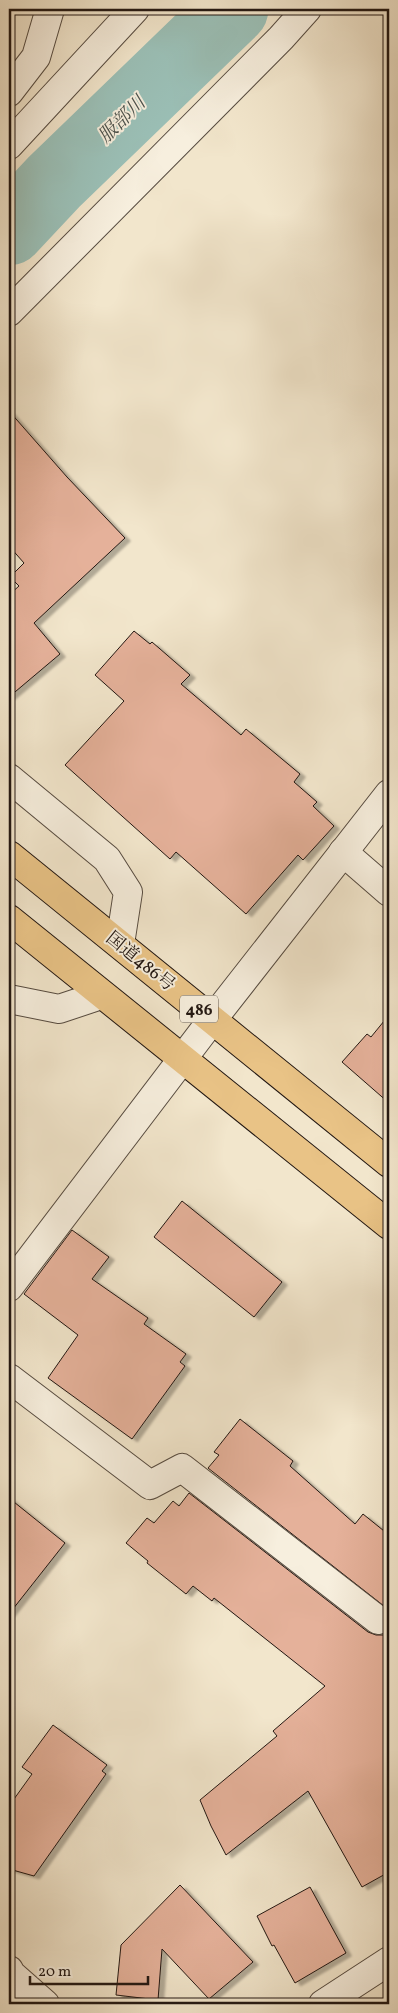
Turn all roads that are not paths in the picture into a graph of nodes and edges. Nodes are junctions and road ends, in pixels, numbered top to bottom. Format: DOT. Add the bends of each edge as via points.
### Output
graph roads {
  1 [pos="50,9"];
  2 [pos="135,9"];
  3 [pos="306,9"];
  4 [pos="9,92"];
  5 [pos="9,145"];
  6 [pos="9,312"];
  7 [pos="9,778"];
  8 [pos="389,794"];
  9 [pos="343,852"];
  10 [pos="9,855"];
  11 [pos="389,892"];
  12 [pos="9,919"];
  13 [pos="120,944"];
  14 [pos="101,995"];
  15 [pos="9,999"];
  16 [pos="212,1020"];
  17 [pos="183,1058"];
  18 [pos="389,1163"];
  19 [pos="389,1225"];
  20 [pos="9,1287"];
  21 [pos="9,1378"];
  22 [pos="378,1620"];
  23 [pos="389,1961"];
  24 [pos="9,1983"];
  25 [pos="22,2004"];
  26 [pos="45,2004"];
  27 [pos="323,2004"];
  1 -- 4 [label="street" via="36,57"];
  2 -- 5 [label="street"];
  3 -- 6 [label="street"];
  7 -- 13 [label="street" via="107,859 128,892"];
  8 -- 9 [label="street"];
  9 -- 11 [label="street"];
  9 -- 16 [label="street"];
  10 -- 13 [label="highway, 国道486号 / 486"];
  12 -- 14 [label="highway"];
  13 -- 16 [label="highway, 国道486号 / 486"];
  14 -- 15 [label="street" via="59,1009"];
  14 -- 17 [label="highway"];
  16 -- 17 [label="street"];
  16 -- 18 [label="highway, 国道486号 / 486"];
  17 -- 19 [label="highway"];
  17 -- 20 [label="street"];
  21 -- 22 [label="street" via="150,1485 182,1468"];
  23 -- 27 [label="street"];
  24 -- 25 [label="street"];
  24 -- 26 [label="street"];
}
